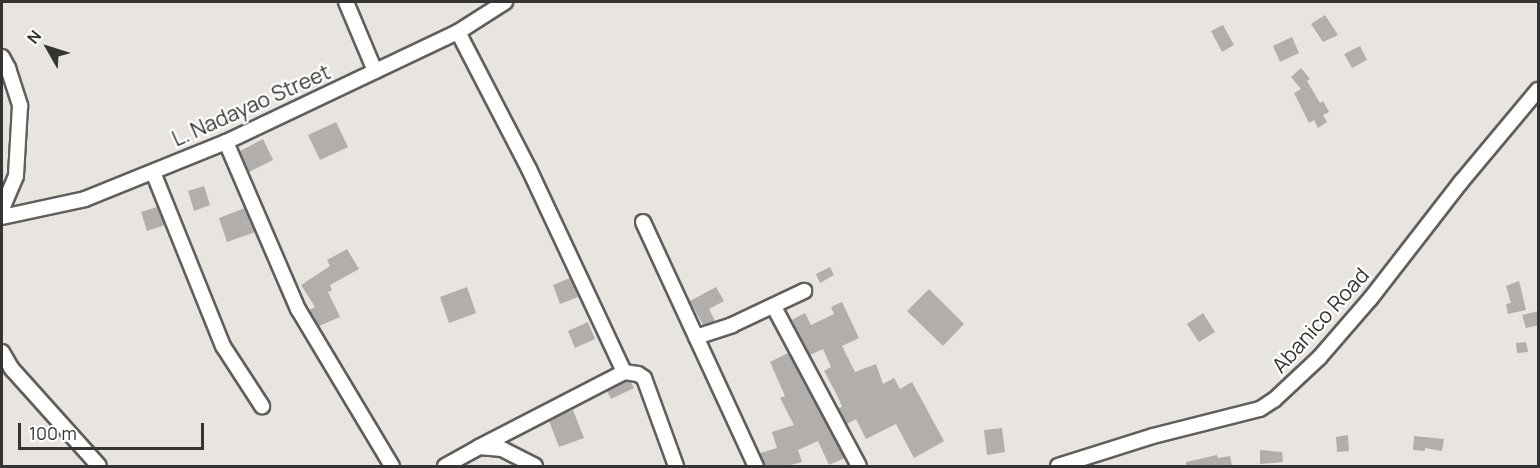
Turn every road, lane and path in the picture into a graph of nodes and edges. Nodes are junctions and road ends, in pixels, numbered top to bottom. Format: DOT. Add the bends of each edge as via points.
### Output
graph roads {
  1 [pos="346,2"];
  2 [pos="506,2"];
  3 [pos="458,32"];
  4 [pos="2,57"];
  5 [pos="375,71"];
  6 [pos="1539,90"];
  7 [pos="226,141"];
  8 [pos="153,172"];
  9 [pos="2,209"];
  10 [pos="2,217"];
  11 [pos="643,222"];
  12 [pos="804,291"];
  13 [pos="774,306"];
  14 [pos="696,337"];
  15 [pos="2,352"];
  16 [pos="624,372"];
  17 [pos="7,373"];
  18 [pos="262,406"];
  19 [pos="479,447"];
  20 [pos="99,466"];
  21 [pos="392,466"];
  22 [pos="445,466"];
  23 [pos="535,466"];
  24 [pos="676,466"];
  25 [pos="756,466"];
  26 [pos="859,466"];
  27 [pos="1058,466"];
  1 -- 5 [label="street"];
  2 -- 3 [label="street, L. Nadayao Street"];
  3 -- 5 [label="street, L. Nadayao Street"];
  3 -- 16 [label="street" via="529,169"];
  4 -- 9 [label="street" via="20,106 16,176"];
  5 -- 7 [label="street, L. Nadayao Street"];
  6 -- 27 [label="street, Abanico Road" via="1364,307 1319,358 1274,400 1260,409 1153,436"];
  7 -- 8 [label="street, L. Nadayao Street"];
  7 -- 21 [label="street" via="298,309"];
  8 -- 10 [label="street, L. Nadayao Street" via="85,199"];
  8 -- 18 [label="street" via="223,346"];
  11 -- 14 [label="street"];
  12 -- 13 [label="street"];
  13 -- 14 [label="street"];
  13 -- 26 [label="street"];
  14 -- 25 [label="street"];
  15 -- 17 [label="street"];
  16 -- 19 [label="street"];
  16 -- 24 [label="street" via="644,378"];
  17 -- 20 [label="street"];
  19 -- 22 [label="street"];
  19 -- 23 [label="street" via="502,449"];
}
